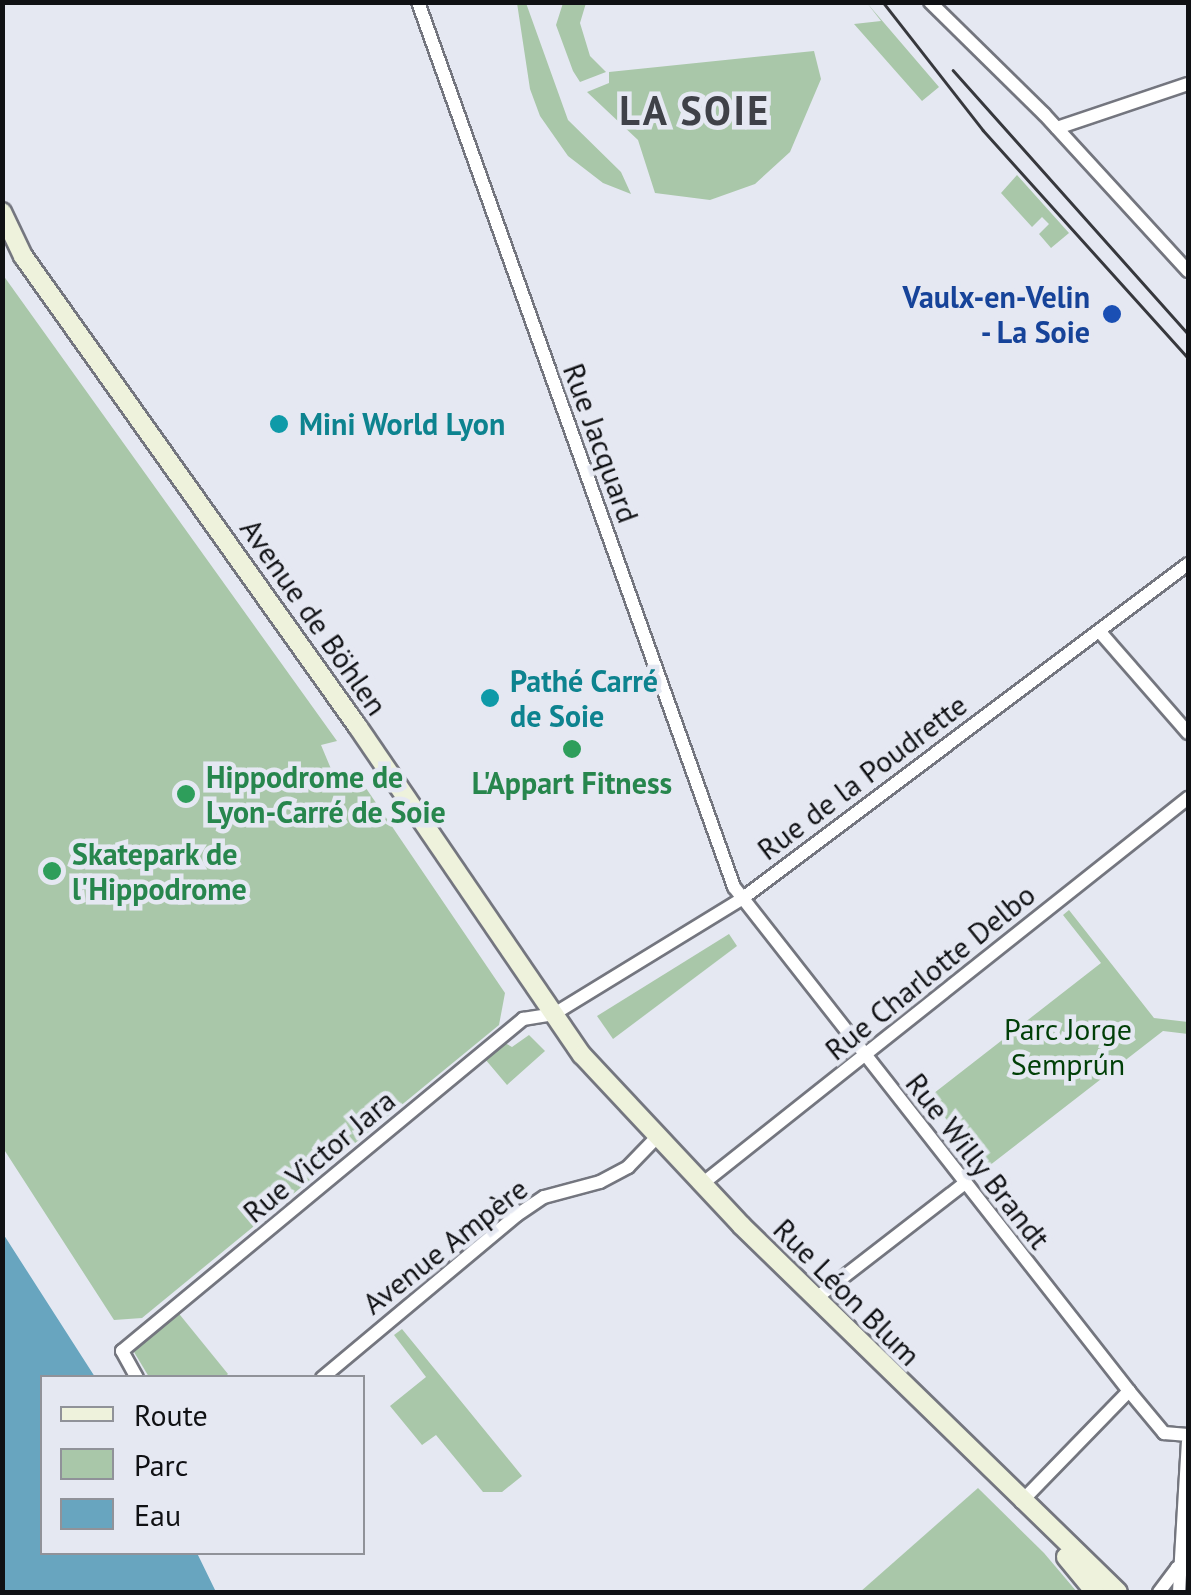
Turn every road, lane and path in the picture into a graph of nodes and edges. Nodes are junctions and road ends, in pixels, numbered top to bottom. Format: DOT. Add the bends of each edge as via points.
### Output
graph roads {
  1 [pos="418,2"];
  2 [pos="932,3"];
  3 [pos="1188,84"];
  4 [pos="1058,128"];
  5 [pos="2,212"];
  6 [pos="2,238"];
  7 [pos="23,256"];
  8 [pos="1188,271"];
  9 [pos="1188,564"];
  10 [pos="1100,632"];
  11 [pos="1188,733"];
  12 [pos="1188,798"];
  13 [pos="742,898"];
  14 [pos="554,1014"];
  15 [pos="864,1057"];
  16 [pos="656,1138"];
  17 [pos="702,1184"];
  18 [pos="964,1184"];
  19 [pos="815,1299"];
  20 [pos="135,1375"];
  21 [pos="326,1375"];
  22 [pos="1130,1391"];
  23 [pos="1188,1438"];
  24 [pos="1021,1502"];
  25 [pos="1185,1529"];
  26 [pos="1183,1566"];
  27 [pos="1095,1592"];
  28 [pos="1118,1592"];
  29 [pos="1159,1592"];
  30 [pos="1179,1592"];
  1 -- 13 [label="street, Rue Jacquard" via="726,870"];
  2 -- 4 [label="street"];
  3 -- 4 [label="street"];
  4 -- 8 [label="street"];
  5 -- 7 [label="main road, Avenue de Böhlen"];
  6 -- 7 [label="main road, Avenue de Böhlen"];
  7 -- 14 [label="main road, Avenue de Böhlen"];
  9 -- 10 [label="street, Rue de la Poudrette"];
  10 -- 11 [label="street"];
  10 -- 13 [label="street, Rue de la Poudrette"];
  12 -- 15 [label="street, Rue Charlotte Delbo"];
  13 -- 14 [label="street, Rue de la Poudrette"];
  13 -- 15 [label="street, Rue Willy Brandt"];
  14 -- 16 [label="main road, Rue Léon Blum"];
  14 -- 20 [label="street, Rue Victor Jara" via="523,1020 122,1351"];
  15 -- 17 [label="street, Rue Charlotte Delbo"];
  15 -- 18 [label="street, Rue Willy Brandt"];
  16 -- 17 [label="main road, Rue Léon Blum"];
  16 -- 21 [label="street, Avenue Ampère" via="600,1182 544,1197 518,1214"];
  17 -- 19 [label="main road, Rue Léon Blum"];
  18 -- 19 [label="street"];
  18 -- 22 [label="street, Rue Willy Brandt"];
  19 -- 24 [label="main road, Rue Léon Blum"];
  22 -- 23 [label="street, Rue Willy Brandt" via="1164,1432"];
  22 -- 24 [label="street"];
  23 -- 25 [label="street"];
  24 -- 27 [label="main road"];
  24 -- 28 [label="main road, Rue Léon Blum"];
  25 -- 26 [label="street"];
  26 -- 29 [label="street"];
  26 -- 30 [label="street"];
}
